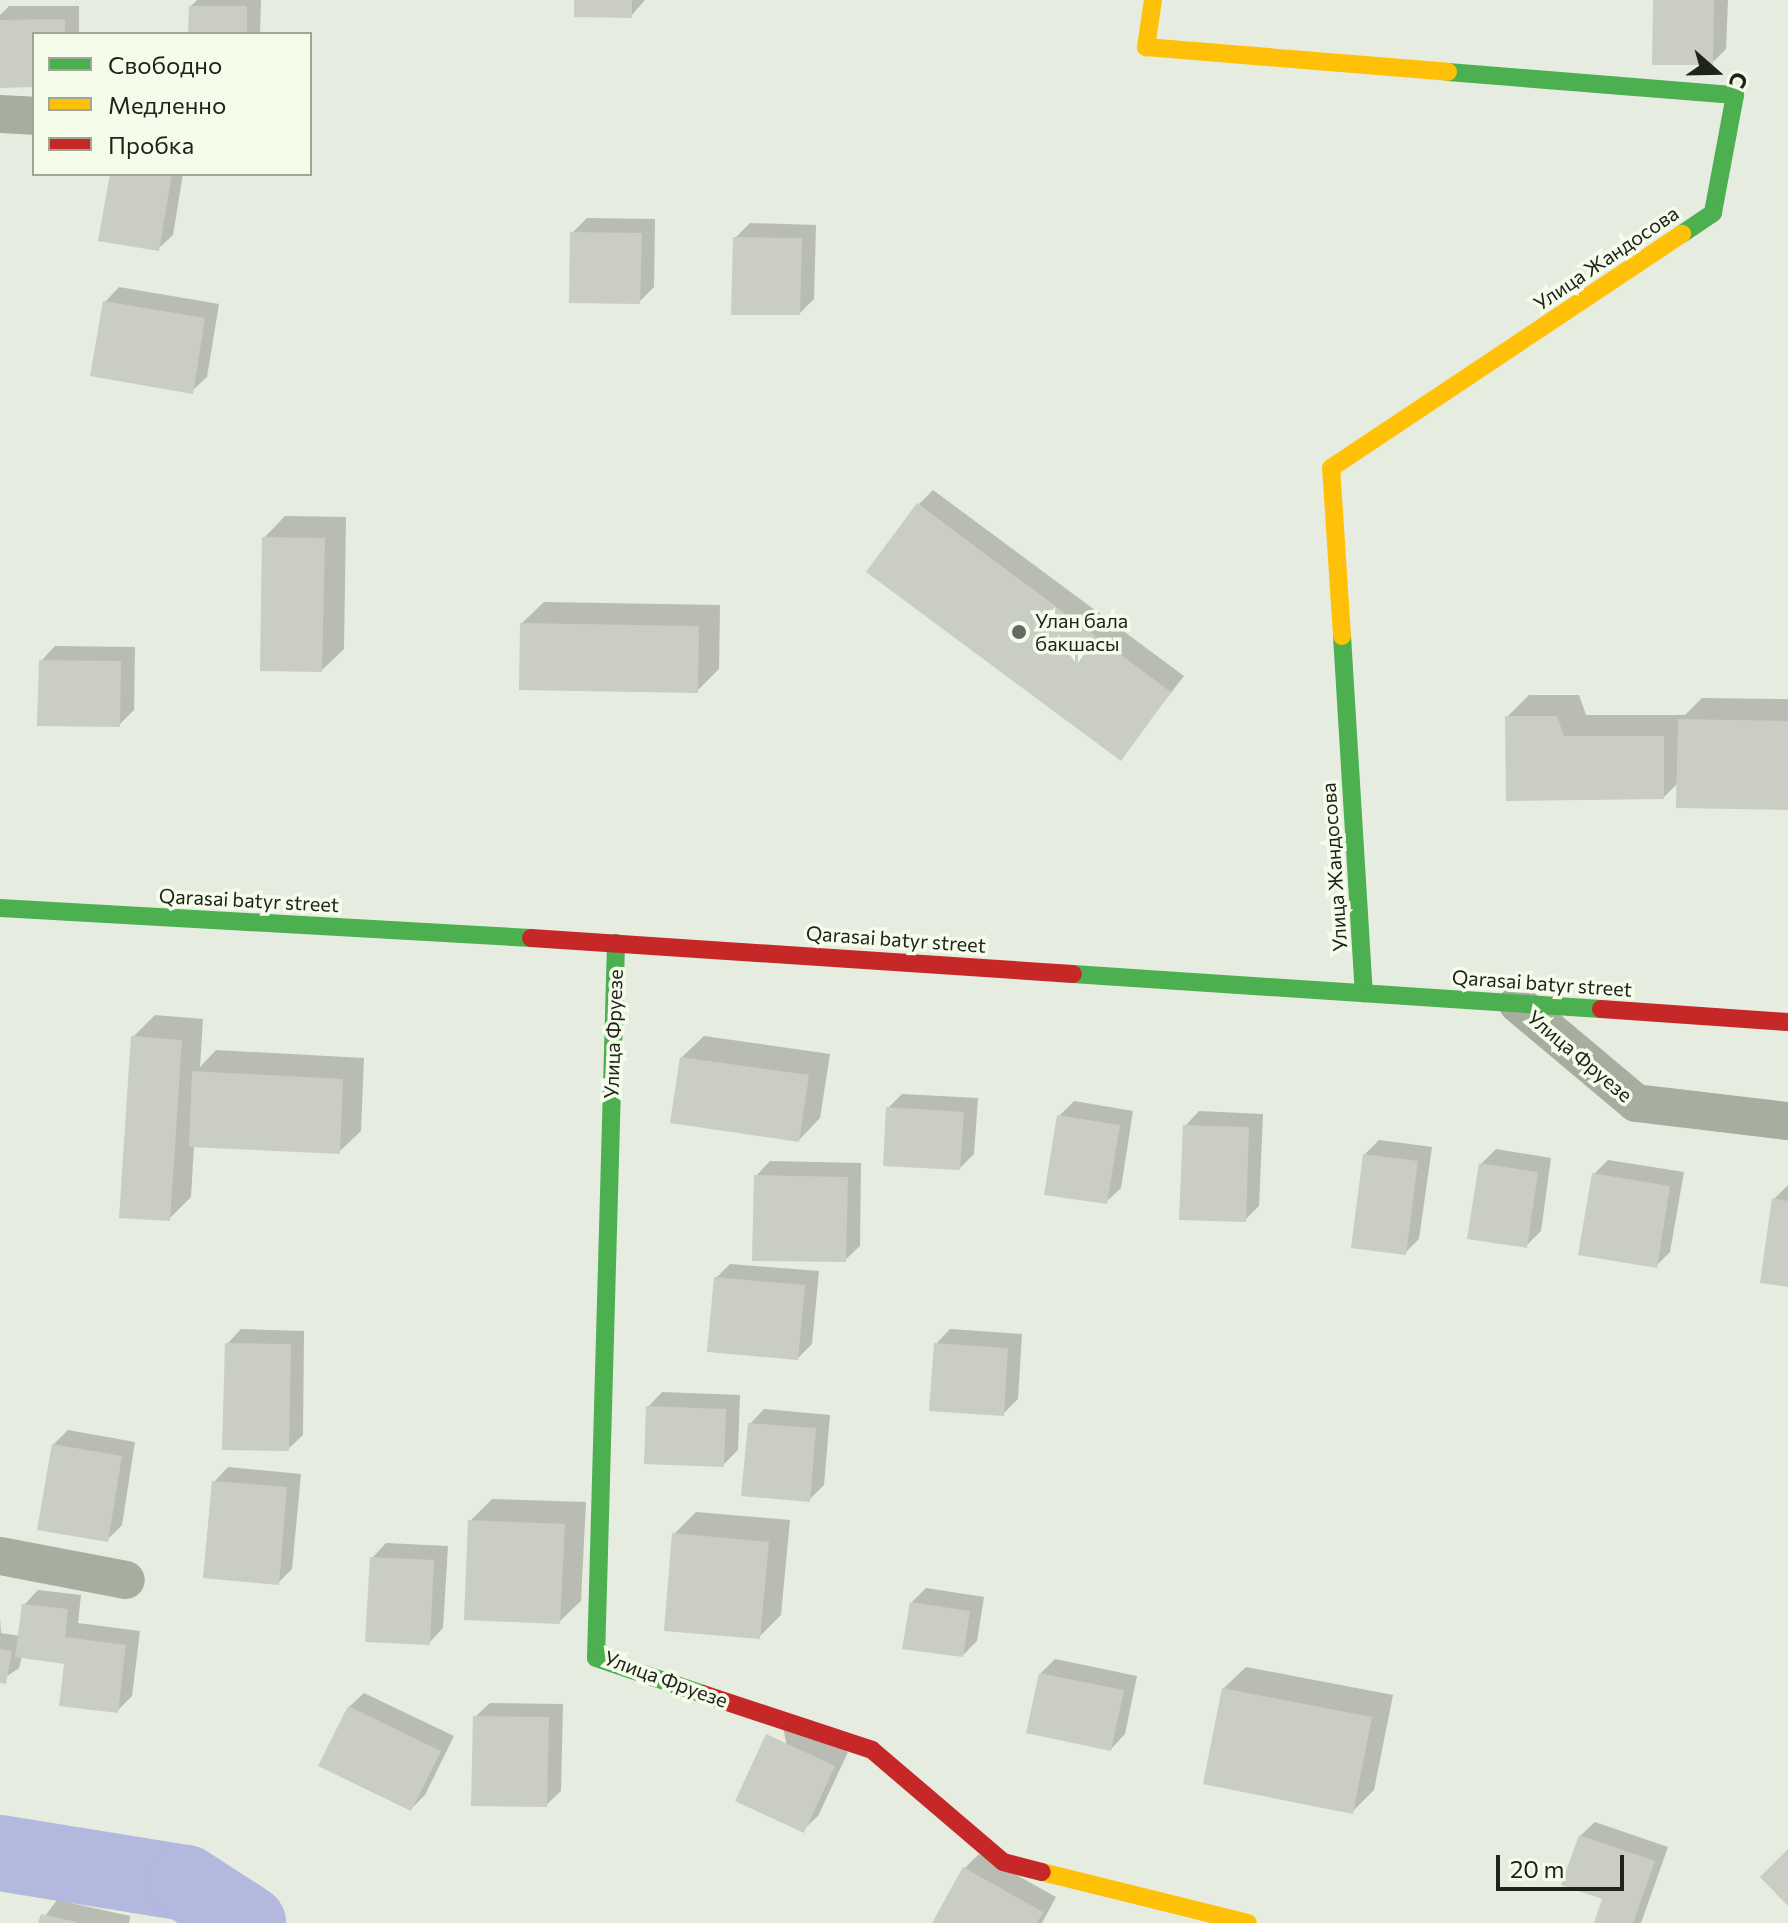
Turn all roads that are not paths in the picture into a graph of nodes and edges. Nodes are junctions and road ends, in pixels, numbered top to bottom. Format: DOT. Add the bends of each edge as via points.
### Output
graph roads {
  1 [pos="1153,0"];
  2 [pos="0,114"];
  3 [pos="32,116"];
  4 [pos="0,908"];
  5 [pos="616,943"];
  6 [pos="1364,993"];
  7 [pos="1518,1004"];
  8 [pos="1788,1022"];
  9 [pos="1788,1121"];
  10 [pos="0,1556"];
  11 [pos="126,1580"];
  12 [pos="1248,1923"];
  1 -- 6 [label="street, Улица Жандосова" via="1146,47 1735,95 1713,213 1331,468"];
  2 -- 3 [label="street"];
  4 -- 5 [label="street, Qarasai batyr street"];
  5 -- 6 [label="street, Qarasai batyr street"];
  5 -- 12 [label="street, Улица Фруезе" via="596,1658 872,1750 1003,1862"];
  6 -- 7 [label="street, Qarasai batyr street"];
  7 -- 8 [label="street, Qarasai batyr street"];
  7 -- 9 [label="street, Улица Фруезе" via="1636,1103"];
  10 -- 11 [label="street"];
}
